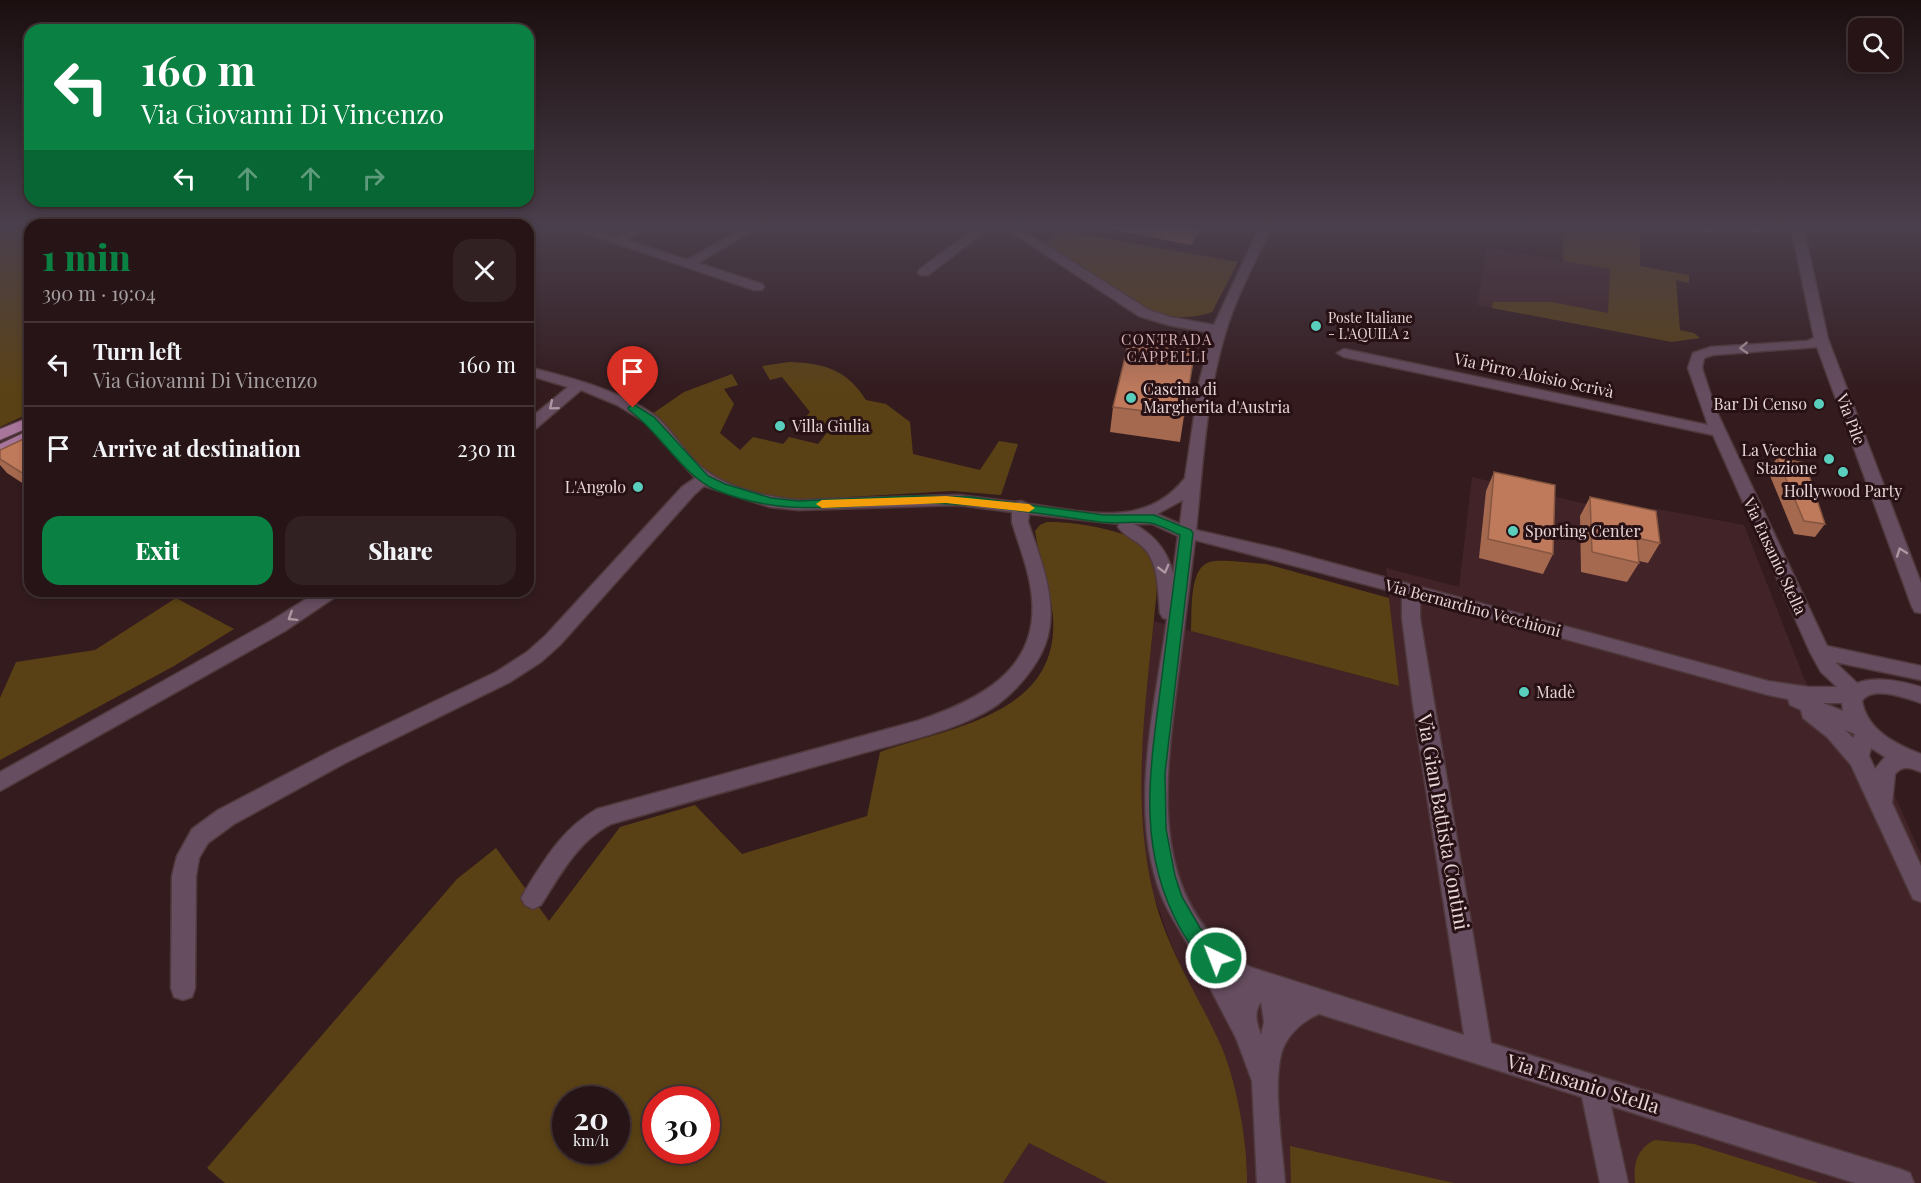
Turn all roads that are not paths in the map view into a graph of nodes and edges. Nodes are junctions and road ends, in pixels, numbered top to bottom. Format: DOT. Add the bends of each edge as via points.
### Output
graph roads {
  1 [pos="743,281"];
  2 [pos="1094,281"];
  3 [pos="1241,281"];
  4 [pos="1809,281"];
  5 [pos="758,286"];
  6 [pos="1219,330"];
  7 [pos="1821,339"];
  8 [pos="1784,347"];
  9 [pos="1344,353"];
  10 [pos="1831,366"];
  11 [pos="534,373"];
  12 [pos="534,377"];
  13 [pos="579,385"];
  14 [pos="534,423"];
  15 [pos="24,425"];
  16 [pos="1718,432"];
  17 [pos="0,435"];
  18 [pos="24,438"];
  19 [pos="0,450"];
  20 [pos="24,455"];
  21 [pos="0,467"];
  22 [pos="1194,477"];
  23 [pos="704,478"];
  24 [pos="1021,506"];
  25 [pos="1117,521"];
  26 [pos="1187,533"];
  27 [pos="1411,592"];
  28 [pos="322,597"];
  29 [pos="1921,607"];
  30 [pos="1174,630"];
  31 [pos="1822,657"];
  32 [pos="1921,673"];
  33 [pos="1787,694"];
  34 [pos="1855,694"];
  35 [pos="1921,695"];
  36 [pos="1865,730"];
  37 [pos="1860,760"];
  38 [pos="1916,761"];
  39 [pos="0,782"];
  40 [pos="1884,807"];
  41 [pos="1921,892"];
  42 [pos="533,898"];
  43 [pos="1190,929"];
  44 [pos="1266,986"];
  45 [pos="183,988"];
  46 [pos="1317,1002"];
  47 [pos="1247,1032"];
  48 [pos="1275,1036"];
  49 [pos="1480,1052"];
  50 [pos="1594,1088"];
  51 [pos="1265,1090"];
  52 [pos="1270,1183"];
  53 [pos="1614,1183"];
  54 [pos="1900,1183"];
  1 -- 5 [label="street"];
  2 -- 6 [label="street" via="1144,313"];
  3 -- 6 [label="street"];
  4 -- 7 [label="street, Via Pile"];
  6 -- 22 [label="street"];
  7 -- 8 [label="street, Via Eusanio Stella" via="1811,345"];
  7 -- 10 [label="street, Via Pile"];
  8 -- 10 [label="street, Via Eusanio Stella" via="1813,352"];
  8 -- 16 [label="street, Via Eusanio Stella, one-way" via="1711,351 1696,358 1700,386"];
  9 -- 16 [label="street, Via Pirro Aloisio Scrivà"];
  29 -- 10 [label="street, Via Pile, one-way"];
  11 -- 13 [label="street"];
  12 -- 13 [label="street"];
  13 -- 14 [label="street, one-way"];
  13 -- 23 [label="street" via="610,395 645,415"];
  15 -- 17 [label="main road"];
  16 -- 31 [label="street, Via Eusanio Stella"];
  18 -- 19 [label="main road"];
  20 -- 21 [label="street"];
  22 -- 25 [label="street" via="1180,495 1166,504"];
  22 -- 26 [label="street"];
  23 -- 24 [label="street, Via Bernardino Vecchioni" via="721,487 783,505 946,500"];
  23 -- 45 [label="street" via="529,661 208,828 193,846 185,867"];
  24 -- 25 [label="street, Via Bernardino Vecchioni"];
  24 -- 42 [label="street" via="1020,522 1041,598 1040,628 1030,655 999,692 975,708 918,729 605,816 572,839"];
  25 -- 26 [label="street, Via Bernardino Vecchioni" via="1162,535"];
  25 -- 30 [label="street, one-way" via="1149,542 1162,561"];
  26 -- 27 [label="street, Via Bernardino Vecchioni"];
  26 -- 30 [label="street"];
  27 -- 33 [label="street, Via Bernardino Vecchioni"];
  27 -- 49 [label="street, Via Gian Battista Contini" via="1423,705"];
  28 -- 39 [label="street, one-way"];
  30 -- 43 [label="street" via="1157,773 1157,822 1170,888"];
  31 -- 32 [label="street"];
  31 -- 33 [label="street, Via Bernardino Vecchioni" via="1826,674 1819,688"];
  31 -- 34 [label="street, Via Eusanio Stella"];
  33 -- 34 [label="street, Via Bernardino Vecchioni"];
  33 -- 36 [label="street, Via Bernardino Vecchioni"];
  33 -- 37 [label="street, Via Bernardino Vecchioni" via="1831,727"];
  34 -- 35 [label="street, Via Bernardino Vecchioni" via="1866,687 1883,686"];
  34 -- 36 [label="street" via="1853,710"];
  36 -- 37 [label="street" via="1858,753"];
  36 -- 38 [label="street, Via Bernardino Vecchioni" via="1886,747"];
  37 -- 40 [label="street"];
  38 -- 40 [label="street" via="1894,761 1885,769"];
  40 -- 41 [label="street"];
  43 -- 44 [label="street, Via Eusanio Stella" via="1222,963"];
  43 -- 47 [label="street"];
  44 -- 46 [label="street, Via Eusanio Stella"];
  44 -- 47 [label="street" via="1256,990 1245,1003 1243,1019"];
  44 -- 48 [label="street" via="1277,1012"];
  46 -- 48 [label="street" via="1295,1012"];
  46 -- 49 [label="street, Via Eusanio Stella"];
  47 -- 51 [label="street"];
  48 -- 51 [label="street" via="1266,1066"];
  49 -- 50 [label="street, Via Eusanio Stella"];
  50 -- 53 [label="street"];
  50 -- 54 [label="street, Via Eusanio Stella"];
  51 -- 52 [label="street"];
}
